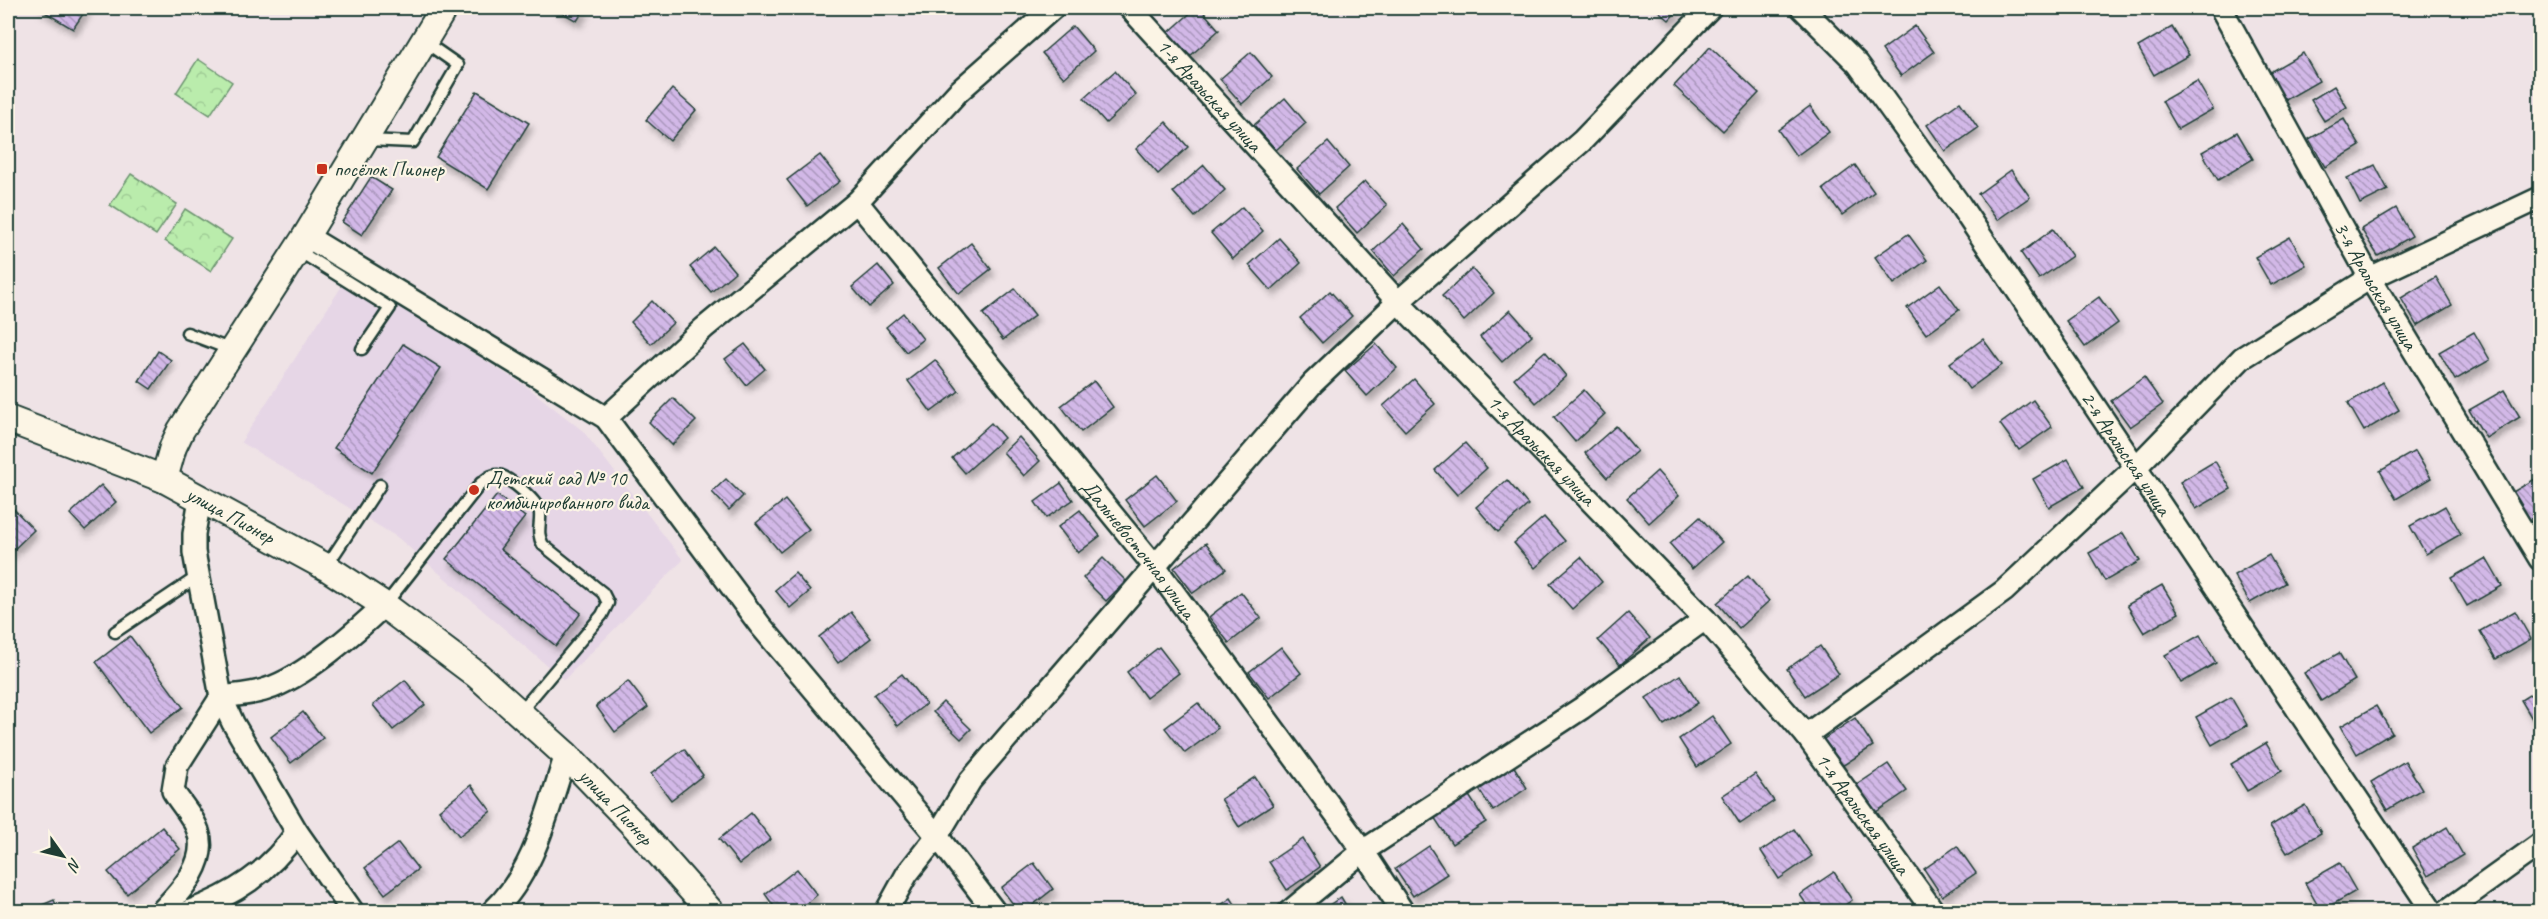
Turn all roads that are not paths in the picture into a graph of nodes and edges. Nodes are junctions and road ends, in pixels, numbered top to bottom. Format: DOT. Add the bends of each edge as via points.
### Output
graph roads {
  1 [pos="444,8"];
  2 [pos="1053,8"];
  3 [pos="1130,8"];
  4 [pos="1710,8"];
  5 [pos="1802,8"];
  6 [pos="2221,8"];
  7 [pos="423,41"];
  8 [pos="363,140"];
  9 [pos="2541,198"];
  10 [pos="856,202"];
  11 [pos="302,243"];
  12 [pos="2370,278"];
  13 [pos="1398,302"];
  14 [pos="187,333"];
  15 [pos="362,349"];
  16 [pos="233,350"];
  17 [pos="606,418"];
  18 [pos="8,419"];
  19 [pos="2137,466"];
  20 [pos="164,479"];
  21 [pos="380,485"];
  22 [pos="201,500"];
  23 [pos="2541,559"];
  24 [pos="326,567"];
  25 [pos="1155,567"];
  26 [pos="197,577"];
  27 [pos="384,605"];
  28 [pos="1705,619"];
  29 [pos="115,632"];
  30 [pos="221,697"];
  31 [pos="520,712"];
  32 [pos="1806,735"];
  33 [pos="566,754"];
  34 [pos="297,832"];
  35 [pos="937,836"];
  36 [pos="2541,844"];
  37 [pos="1363,851"];
  38 [pos="161,912"];
  39 [pos="188,912"];
  40 [pos="353,912"];
  41 [pos="492,912"];
  42 [pos="711,912"];
  43 [pos="886,912"];
  44 [pos="995,912"];
  45 [pos="1289,912"];
  46 [pos="1403,912"];
  47 [pos="1934,912"];
  48 [pos="2433,912"];
  49 [pos="2445,912"];
  1 -- 7 [label="street, улица Пионер"];
  2 -- 10 [label="street" via="958,92"];
  3 -- 13 [label="street, 1-я Аральская улица"];
  4 -- 13 [label="street" via="1582,141"];
  5 -- 19 [label="street, 2-я Аральская улица" via="1858,64 1960,204"];
  6 -- 12 [label="street, 3-я Аральская улица"];
  7 -- 8 [label="street, улица Пионер"];
  7 -- 8 [label="lane" via="458,65 413,142"];
  8 -- 11 [label="street, улица Пионер"];
  9 -- 12 [label="street"];
  10 -- 17 [label="street" via="704,328"];
  10 -- 25 [label="street, Дальневосточная улица"];
  11 -- 15 [label="lane" via="390,308"];
  11 -- 16 [label="street, улица Пионер"];
  11 -- 17 [label="street"];
  12 -- 19 [label="street" via="2242,358"];
  12 -- 23 [label="street, 3-я Аральская улица"];
  13 -- 25 [label="street" via="1313,384"];
  13 -- 28 [label="street, 1-я Аральская улица"];
  14 -- 16 [label="lane"];
  16 -- 20 [label="street, улица Пионер" via="181,430"];
  17 -- 35 [label="street" via="760,625"];
  18 -- 20 [label="street"];
  19 -- 32 [label="street" via="2004,591"];
  19 -- 48 [label="street, 2-я Аральская улица"];
  20 -- 22 [label="street, улица Пионер"];
  21 -- 24 [label="lane"];
  22 -- 24 [label="street, улица Пионер"];
  22 -- 26 [label="street" via="194,534"];
  24 -- 27 [label="street, улица Пионер"];
  25 -- 35 [label="street" via="970,781"];
  25 -- 37 [label="street, Дальневосточная улица"];
  26 -- 29 [label="lane"];
  26 -- 30 [label="street"];
  27 -- 30 [label="street" via="330,651 284,681 266,690"];
  27 -- 31 [label="street, улица Пионер" via="422,631"];
  27 -- 31 [label="lane" via="481,483 498,475 509,480 540,511 537,535 543,545 603,593 608,603"];
  28 -- 32 [label="street, 1-я Аральская улица"];
  28 -- 37 [label="street" via="1582,708"];
  30 -- 34 [label="street"];
  30 -- 38 [label="street" via="177,766 172,791 198,831 200,853 185,887"];
  31 -- 33 [label="street, улица Пионер"];
  32 -- 47 [label="street, 1-я Аральская улица"];
  33 -- 41 [label="street" via="519,880"];
  33 -- 42 [label="street, улица Пионер"];
  34 -- 39 [label="street" via="271,864 247,883"];
  34 -- 40 [label="street"];
  35 -- 43 [label="street" via="907,874"];
  35 -- 44 [label="street"];
  36 -- 49 [label="street"];
  37 -- 45 [label="street"];
  37 -- 46 [label="street, Дальневосточная улица"];
}
